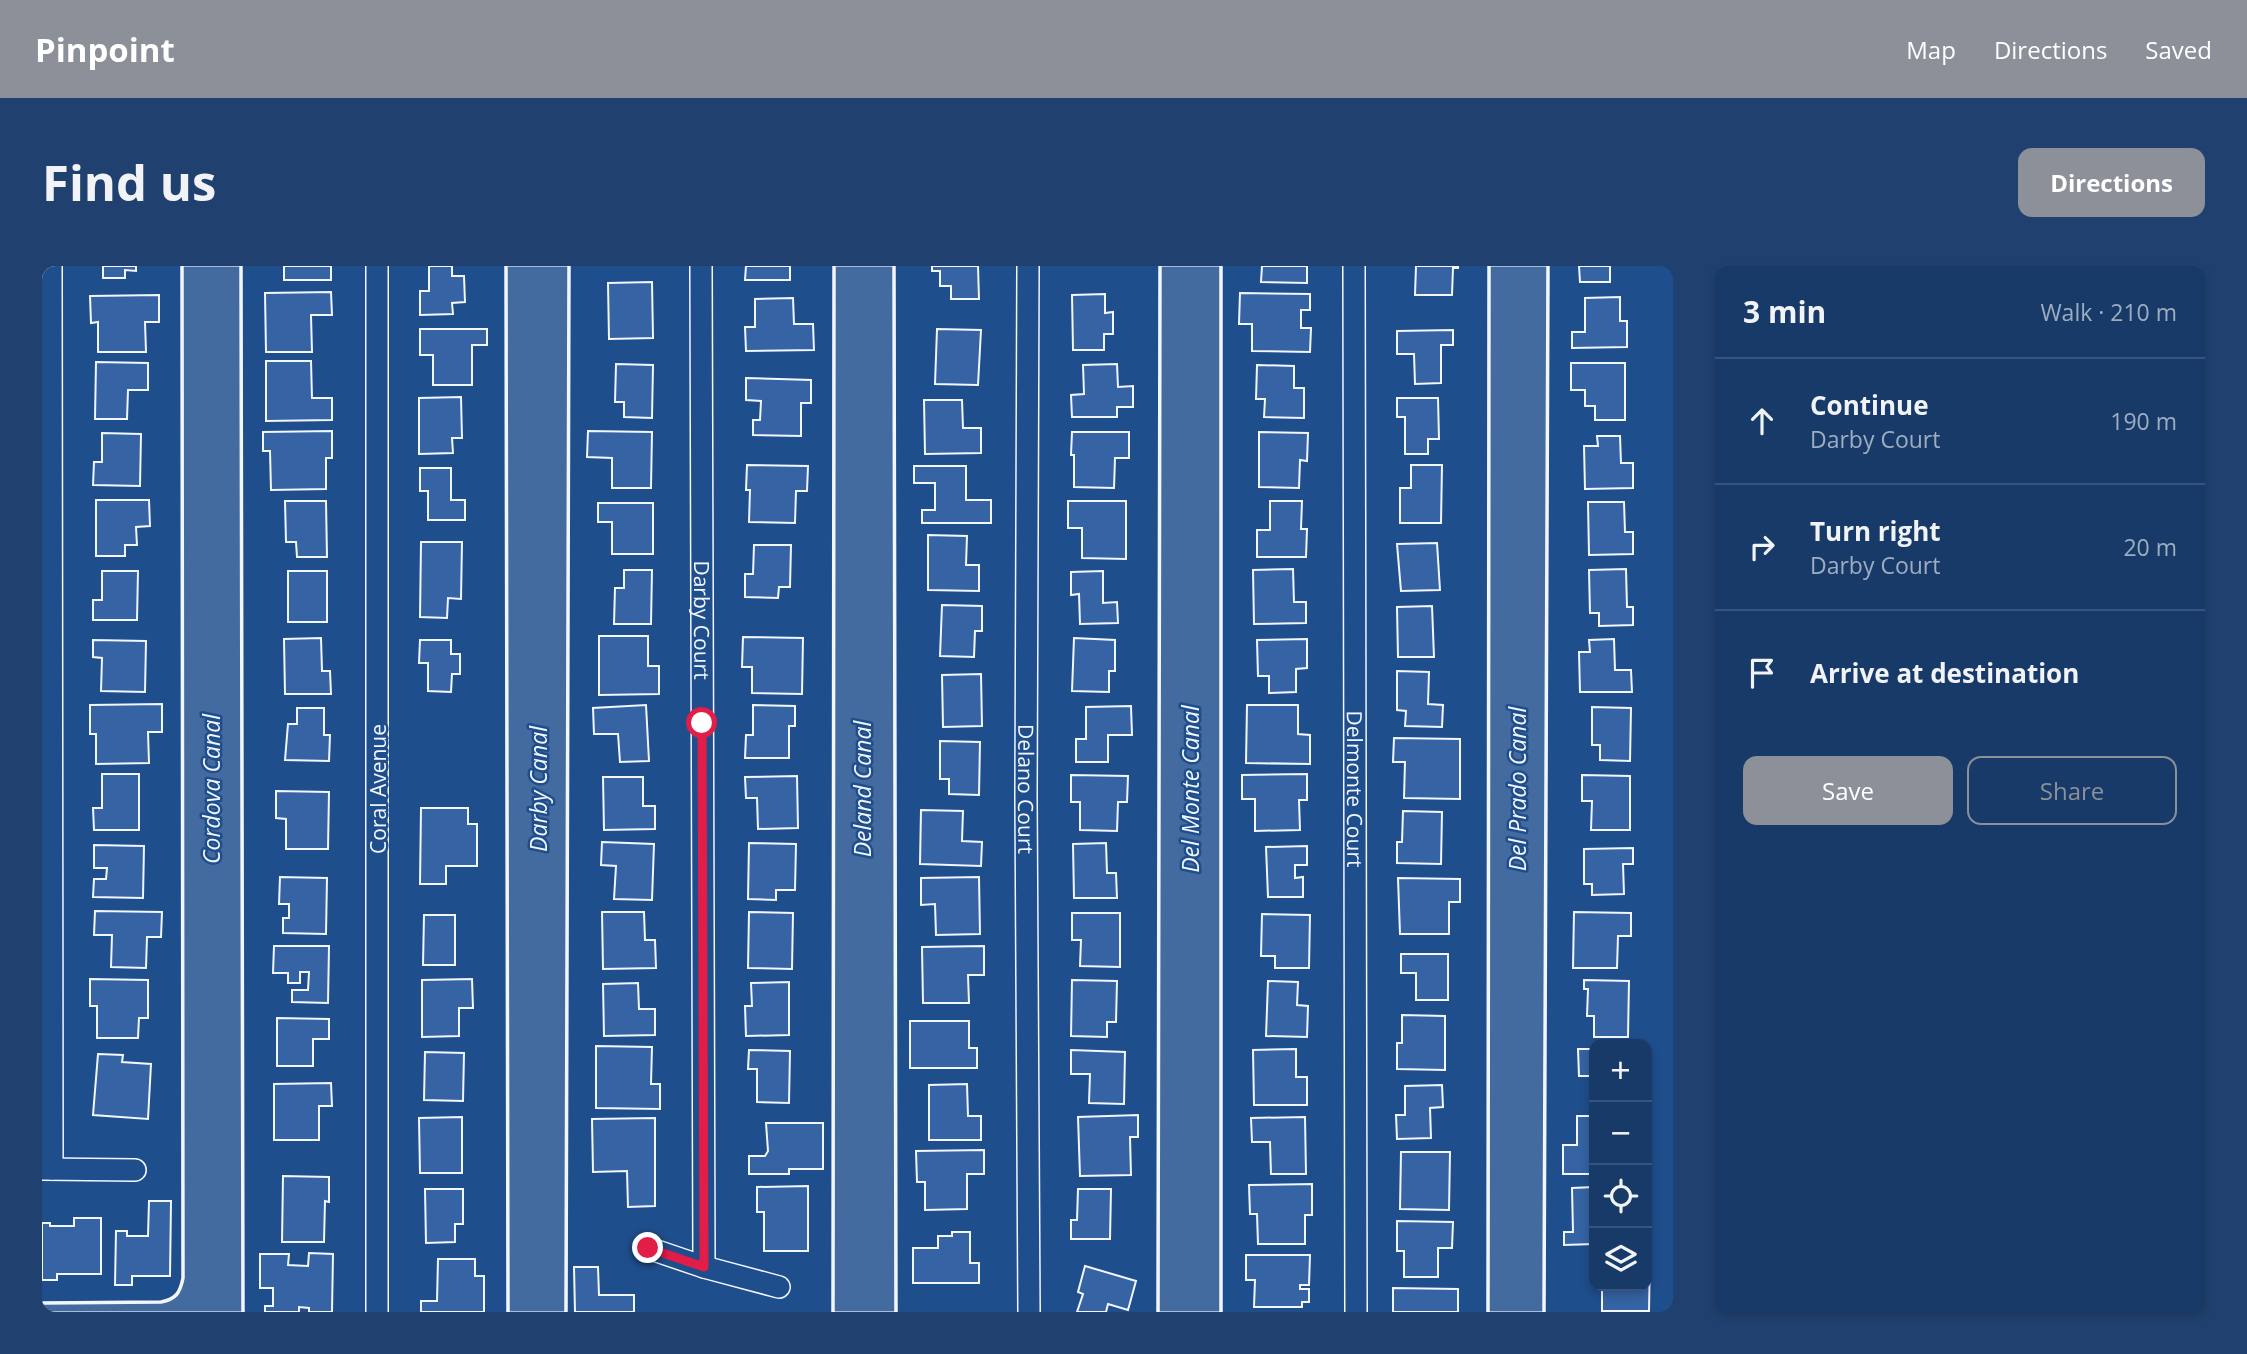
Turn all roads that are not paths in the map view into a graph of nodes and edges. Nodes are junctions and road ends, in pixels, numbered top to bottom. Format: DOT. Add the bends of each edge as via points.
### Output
graph roads {
  1 [pos="51,266"];
  2 [pos="377,266"];
  3 [pos="701,266"];
  4 [pos="1028,266"];
  5 [pos="1354,266"];
  6 [pos="47,1169"];
  7 [pos="135,1170"];
  8 [pos="648,1248"];
  9 [pos="704,1267"];
  10 [pos="779,1287"];
  11 [pos="377,1312"];
  12 [pos="1029,1312"];
  13 [pos="1356,1312"];
  1 -- 6 [label="street"];
  2 -- 11 [label="street, Coral Avenue"];
  3 -- 9 [label="street, Darby Court"];
  4 -- 12 [label="street, Delano Court"];
  5 -- 13 [label="street, Delmonte Court"];
  6 -- 7 [label="street"];
  8 -- 9 [label="street"];
  9 -- 10 [label="street"];
}
